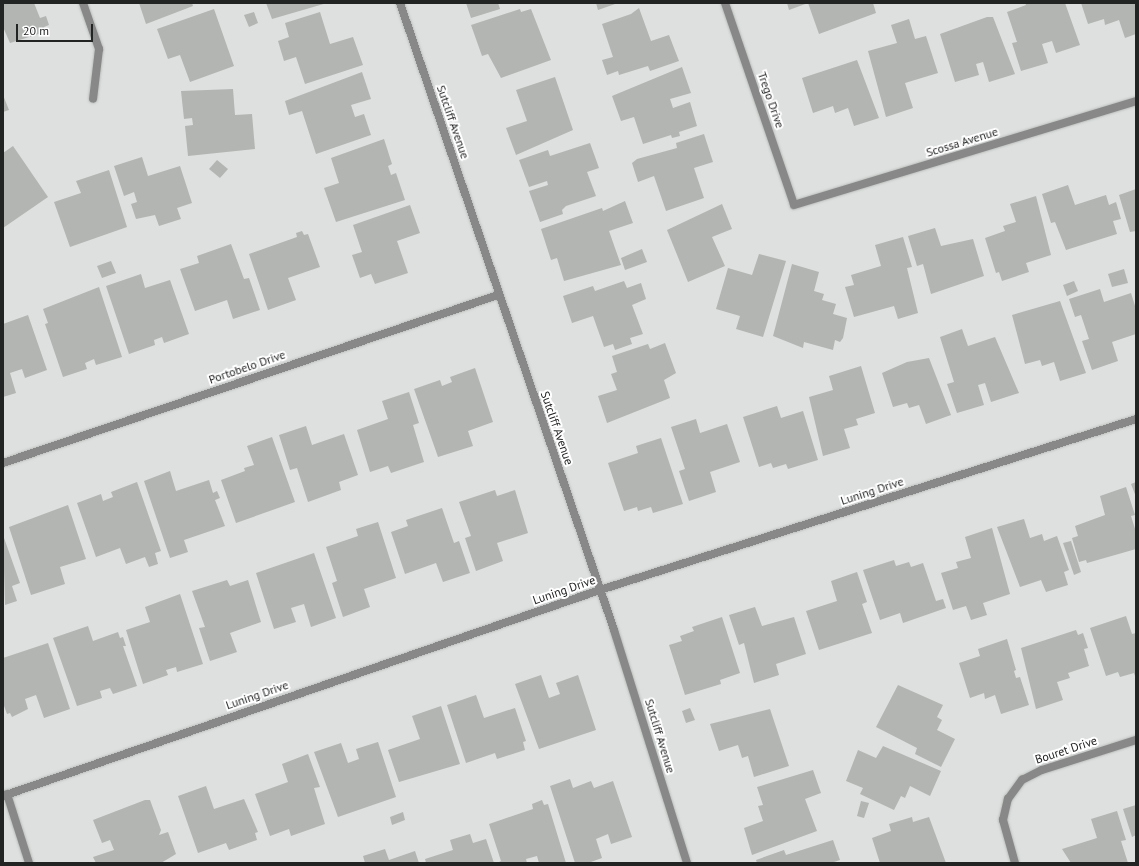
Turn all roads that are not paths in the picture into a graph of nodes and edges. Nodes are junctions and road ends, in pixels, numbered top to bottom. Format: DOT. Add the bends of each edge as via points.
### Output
graph roads {
  1 [pos="83,3"];
  2 [pos="400,3"];
  3 [pos="725,3"];
  4 [pos="93,98"];
  5 [pos="1136,101"];
  6 [pos="794,205"];
  7 [pos="498,295"];
  8 [pos="1136,419"];
  9 [pos="3,463"];
  10 [pos="600,590"];
  11 [pos="1136,740"];
  12 [pos="5,795"];
  13 [pos="29,863"];
  14 [pos="687,863"];
  15 [pos="1015,863"];
  1 -- 4 [label="street" via="99,49"];
  2 -- 7 [label="street, Sutcliff Avenue"];
  3 -- 6 [label="street, Trego Drive"];
  5 -- 6 [label="street, Scossa Avenue"];
  7 -- 9 [label="street, Portobelo Drive"];
  7 -- 10 [label="street, Sutcliff Avenue"];
  8 -- 10 [label="street, Luning Drive"];
  10 -- 12 [label="street, Luning Drive"];
  10 -- 14 [label="street, Sutcliff Avenue"];
  11 -- 15 [label="street, Bouret Drive" via="1042,770 1022,780 1008,799 1003,820"];
  12 -- 13 [label="street"];
}
